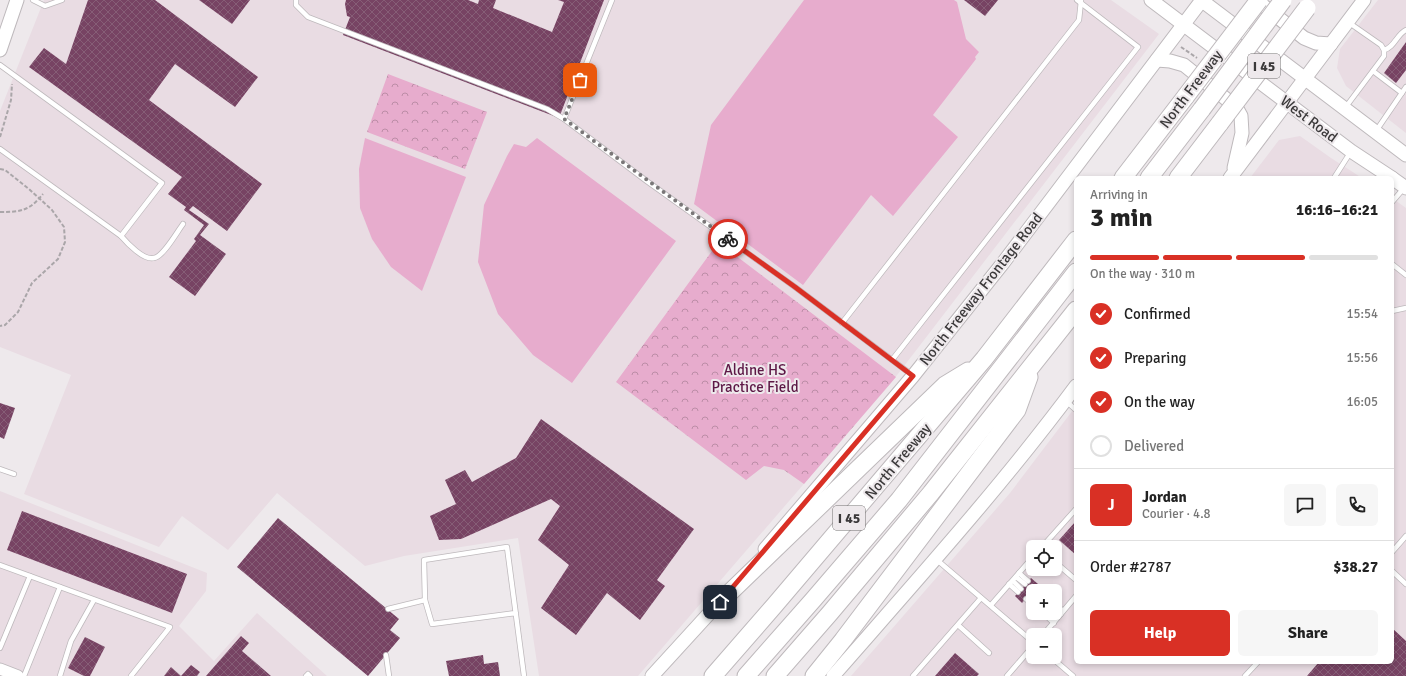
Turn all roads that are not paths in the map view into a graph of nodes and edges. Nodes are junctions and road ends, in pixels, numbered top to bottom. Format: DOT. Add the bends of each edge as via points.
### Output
graph roads {
  1 [pos="17,0"];
  2 [pos="33,0"];
  3 [pos="62,0"];
  4 [pos="296,0"];
  5 [pos="612,0"];
  6 [pos="1151,0"];
  7 [pos="1201,0"];
  8 [pos="1258,0"];
  9 [pos="1283,0"];
  10 [pos="1364,0"];
  11 [pos="1080,1"];
  12 [pos="1310,4"];
  13 [pos="1348,21"];
  14 [pos="1184,24"];
  15 [pos="1406,30"];
  16 [pos="1330,44"];
  17 [pos="0,50"];
  18 [pos="1384,50"];
  19 [pos="1157,60"];
  20 [pos="0,65"];
  21 [pos="1373,71"];
  22 [pos="1304,78"];
  23 [pos="1406,87"];
  24 [pos="1402,93"];
  25 [pos="1286,102"];
  26 [pos="1344,109"];
  27 [pos="564,119"];
  28 [pos="1375,132"];
  29 [pos="0,149"];
  30 [pos="1351,151"];
  31 [pos="1406,155"];
  32 [pos="1125,176"];
  33 [pos="1151,176"];
  34 [pos="1180,176"];
  35 [pos="1232,176"];
  36 [pos="1335,176"];
  37 [pos="1389,176"];
  38 [pos="1394,179"];
  39 [pos="1406,187"];
  40 [pos="1394,200"];
  41 [pos="183,224"];
  42 [pos="121,236"];
  43 [pos="1074,243"];
  44 [pos="1394,266"];
  45 [pos="1074,275"];
  46 [pos="1406,275"];
  47 [pos="1406,308"];
  48 [pos="1394,311"];
  49 [pos="1074,313"];
  50 [pos="842,324"];
  51 [pos="984,359"];
  52 [pos="892,360"];
  53 [pos="1035,363"];
  54 [pos="913,376"];
  55 [pos="1074,389"];
  56 [pos="1065,400"];
  57 [pos="1074,408"];
  58 [pos="0,469"];
  59 [pos="14,474"];
  60 [pos="1074,511"];
  61 [pos="1406,536"];
  62 [pos="1048,540"];
  63 [pos="1394,550"];
  64 [pos="936,559"];
  65 [pos="0,564"];
  66 [pos="1026,565"];
  67 [pos="1062,568"];
  68 [pos="1394,574"];
  69 [pos="30,576"];
  70 [pos="1074,578"];
  71 [pos="1014,579"];
  72 [pos="1406,584"];
  73 [pos="60,587"];
  74 [pos="981,598"];
  75 [pos="1074,598"];
  76 [pos="94,600"];
  77 [pos="425,600"];
  78 [pos="813,600"];
  79 [pos="720,602"];
  80 [pos="991,605"];
  81 [pos="388,610"];
  82 [pos="516,613"];
  83 [pos="1062,613"];
  84 [pos="1056,620"];
  85 [pos="958,624"];
  86 [pos="1049,628"];
  87 [pos="1026,636"];
  88 [pos="0,648"];
  89 [pos="989,653"];
  90 [pos="1026,654"];
  91 [pos="386,655"];
  92 [pos="1059,664"];
  93 [pos="1256,664"];
  94 [pos="0,669"];
  95 [pos="18,676"];
  96 [pos="24,676"];
  97 [pos="60,676"];
  98 [pos="131,676"];
  99 [pos="306,676"];
  100 [pos="310,676"];
  101 [pos="390,676"];
  102 [pos="524,676"];
  103 [pos="652,676"];
  104 [pos="714,676"];
  105 [pos="719,676"];
  106 [pos="746,676"];
  107 [pos="764,676"];
  108 [pos="775,676"];
  109 [pos="814,676"];
  110 [pos="833,676"];
  111 [pos="913,676"];
  112 [pos="1007,676"];
  113 [pos="1073,676"];
  114 [pos="1245,676"];
  1 -- 17 [label="main road"];
  2 -- 3 [label="lane" via="45,6"];
  4 -- 27 [label="lane" via="296,5 308,17 547,109"];
  5 -- 27 [label="lane"];
  6 -- 14 [label="main road, West Road"];
  7 -- 14 [label="main road, North Freeway Frontage Road"];
  7 -- 22 [label="main road, West Road"];
  8 -- 16 [label="main road" via="1304,38 1316,43"];
  8 -- 32 [label="highway, North Freeway, bridge"];
  9 -- 33 [label="highway, North Freeway / I 45, bridge"];
  10 -- 13 [label="main road"];
  11 -- 50 [label="lane" via="1079,20"];
  11 -- 52 [label="lane" via="1138,47"];
  12 -- 34 [label="highway, I 45, bridge"];
  13 -- 16 [label="main road"];
  13 -- 18 [label="lane" via="1381,45"];
  14 -- 19 [label="main road, North Freeway Frontage Road"];
  14 -- 25 [label="main road, West Road"];
  15 -- 18 [label="lane" via="1389,49"];
  16 -- 22 [label="main road"];
  18 -- 21 [label="lane" via="1384,56"];
  19 -- 35 [label="main road" via="1184,65 1236,107 1241,116 1242,133"];
  19 -- 54 [label="main road, North Freeway Frontage Road" via="1003,263"];
  20 -- 42 [label="lane" via="162,183"];
  21 -- 24 [label="lane"];
  21 -- 26 [label="lane"];
  22 -- 25 [label="main road"];
  22 -- 26 [label="main road, West Road"];
  23 -- 24 [label="lane"];
  24 -- 28 [label="lane"];
  25 -- 30 [label="main road, West Road"];
  25 -- 35 [label="main road"];
  26 -- 28 [label="main road, West Road"];
  27 -- 50 [label="lane"];
  28 -- 31 [label="main road, West Road"];
  29 -- 42 [label="lane"];
  30 -- 36 [label="lane"];
  30 -- 37 [label="main road, West Road"];
  38 -- 39 [label="main road, West Road"];
  39 -- 40 [label="lane"];
  41 -- 42 [label="lane" via="161,254 155,258 148,258 130,246"];
  43 -- 51 [label="highway, North Freeway / I 45"];
  44 -- 46 [label="lane"];
  45 -- 78 [label="highway, North Freeway / I 45" via="899,500"];
  47 -- 48 [label="lane"];
  49 -- 53 [label="highway"];
  50 -- 52 [label="lane"];
  51 -- 79 [label="highway" via="945,386"];
  51 -- 104 [label="highway, North Freeway / I 45"];
  52 -- 54 [label="lane"];
  53 -- 108 [label="highway" via="931,493"];
  53 -- 109 [label="highway" via="1017,410"];
  54 -- 79 [label="main road, North Freeway Frontage Road"];
  55 -- 56 [label="main road"];
  56 -- 57 [label="lane"];
  56 -- 64 [label="main road"];
  58 -- 59 [label="lane"];
  60 -- 62 [label="lane"];
  61 -- 63 [label="lane"];
  64 -- 74 [label="lane"];
  64 -- 110 [label="main road"];
  65 -- 69 [label="lane"];
  66 -- 71 [label="lane"];
  67 -- 70 [label="lane"];
  68 -- 72 [label="lane"];
  69 -- 73 [label="lane"];
  69 -- 88 [label="lane"];
  71 -- 71 [label="lane" via="1023,586"];
  71 -- 80 [label="lane"];
  73 -- 76 [label="lane"];
  73 -- 96 [label="lane"];
  74 -- 80 [label="lane"];
  74 -- 85 [label="lane"];
  75 -- 83 [label="lane"];
  76 -- 97 [label="lane" via="71,641"];
  76 -- 98 [label="lane" via="170,628"];
  77 -- 81 [label="lane"];
  77 -- 82 [label="lane" via="432,624"];
  77 -- 82 [label="lane" via="424,560 507,547"];
  78 -- 105 [label="highway" via="740,662"];
  78 -- 106 [label="highway, North Freeway / I 45"];
  78 -- 107 [label="highway"];
  79 -- 103 [label="main road, North Freeway Frontage Road"];
  80 -- 87 [label="lane"];
  82 -- 102 [label="lane"];
  84 -- 86 [label="lane"];
  85 -- 89 [label="lane"];
  85 -- 111 [label="lane"];
  90 -- 112 [label="lane"];
  91 -- 101 [label="lane"];
  92 -- 113 [label="lane"];
  93 -- 114 [label="lane"];
  94 -- 95 [label="street"];
  99 -- 100 [label="lane"];
}
